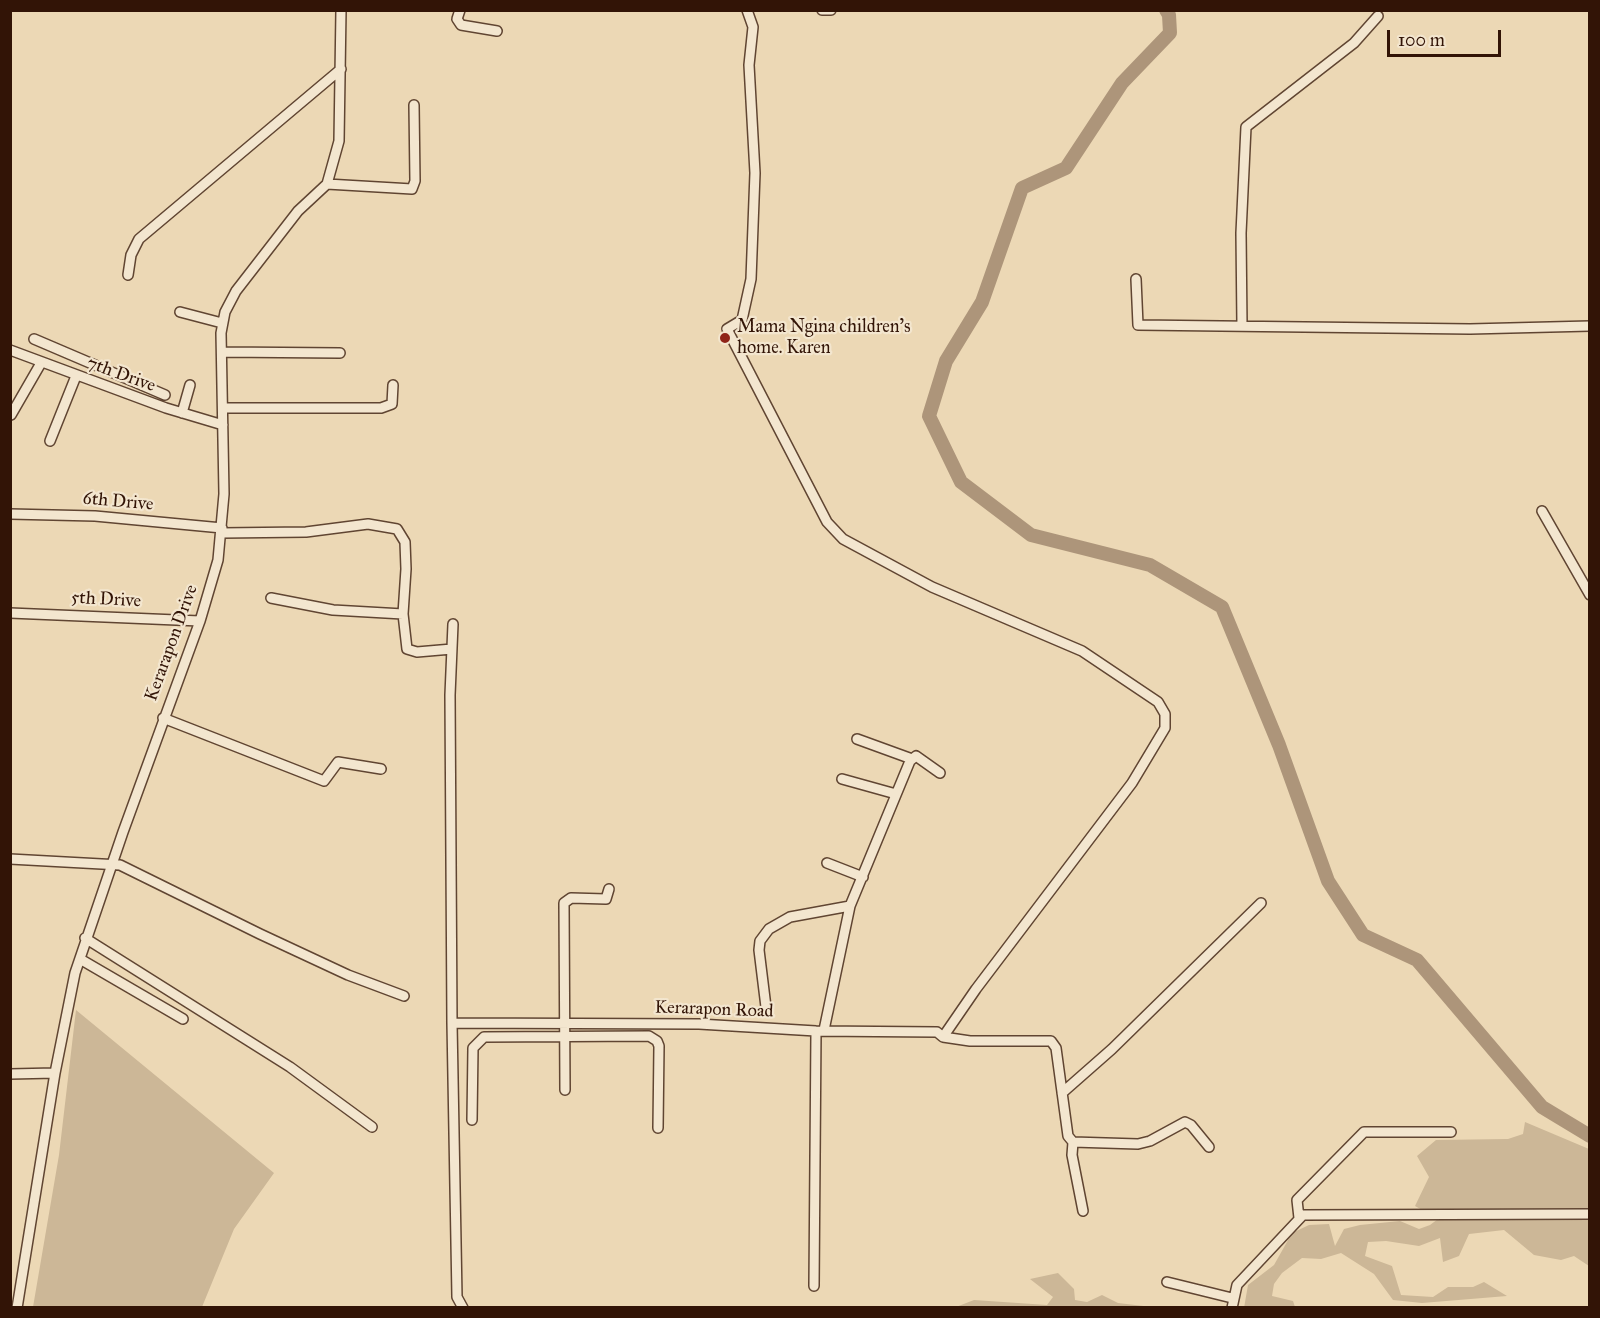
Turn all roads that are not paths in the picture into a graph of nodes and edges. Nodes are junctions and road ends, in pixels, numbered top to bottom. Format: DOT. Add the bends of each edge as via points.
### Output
graph roads {
  1 [pos="341,10"];
  2 [pos="460,10"];
  3 [pos="747,10"];
  4 [pos="822,10"];
  5 [pos="831,10"];
  6 [pos="1378,16"];
  7 [pos="497,31"];
  8 [pos="341,69"];
  9 [pos="414,105"];
  10 [pos="327,184"];
  11 [pos="128,275"];
  12 [pos="1136,279"];
  13 [pos="180,312"];
  14 [pos="222,322"];
  15 [pos="1242,326"];
  16 [pos="1590,326"];
  17 [pos="34,339"];
  18 [pos="10,350"];
  19 [pos="222,352"];
  20 [pos="340,353"];
  21 [pos="41,363"];
  22 [pos="114,374"];
  23 [pos="76,376"];
  24 [pos="190,385"];
  25 [pos="393,385"];
  26 [pos="111,389"];
  27 [pos="165,395"];
  28 [pos="223,408"];
  29 [pos="182,413"];
  30 [pos="11,416"];
  31 [pos="223,425"];
  32 [pos="50,441"];
  33 [pos="1542,511"];
  34 [pos="10,514"];
  35 [pos="222,530"];
  36 [pos="1590,595"];
  37 [pos="271,598"];
  38 [pos="10,613"];
  39 [pos="403,614"];
  40 [pos="200,621"];
  41 [pos="453,624"];
  42 [pos="452,649"];
  43 [pos="163,718"];
  44 [pos="857,739"];
  45 [pos="912,759"];
  46 [pos="381,769"];
  47 [pos="940,773"];
  48 [pos="842,779"];
  49 [pos="896,794"];
  50 [pos="10,859"];
  51 [pos="111,863"];
  52 [pos="827,863"];
  53 [pos="863,877"];
  54 [pos="609,889"];
  55 [pos="1261,903"];
  56 [pos="850,906"];
  57 [pos="85,938"];
  58 [pos="80,958"];
  59 [pos="404,996"];
  60 [pos="766,1007"];
  61 [pos="183,1019"];
  62 [pos="452,1023"];
  63 [pos="565,1025"];
  64 [pos="820,1030"];
  65 [pos="565,1037"];
  66 [pos="944,1037"];
  67 [pos="55,1073"];
  68 [pos="10,1074"];
  69 [pos="565,1090"];
  70 [pos="1062,1093"];
  71 [pos="472,1120"];
  72 [pos="372,1127"];
  73 [pos="658,1128"];
  74 [pos="1451,1132"];
  75 [pos="1073,1142"];
  76 [pos="1209,1147"];
  77 [pos="1083,1210"];
  78 [pos="1590,1214"];
  79 [pos="1299,1218"];
  80 [pos="1167,1282"];
  81 [pos="814,1286"];
  82 [pos="1232,1303"];
  83 [pos="17,1308"];
  84 [pos="463,1308"];
  1 -- 8 [label="street"];
  2 -- 7 [label="street" via="457,19 461,25"];
  3 -- 66 [label="street" via="753,27 749,65 755,173 751,279 742,320 728,325 728,332 820,509 836,534 932,587 1082,651 1162,707 1166,722 1163,736 1132,783"];
  4 -- 5 [label="street"];
  6 -- 15 [label="street" via="1354,43 1246,127"];
  8 -- 10 [label="street" via="339,141"];
  8 -- 11 [label="street" via="139,239"];
  9 -- 10 [label="street" via="416,181 412,189"];
  10 -- 14 [label="street, Kerarapon Drive" via="298,211 244,281 229,302"];
  12 -- 15 [label="street" via="1138,325"];
  13 -- 14 [label="street"];
  14 -- 19 [label="street, Kerarapon Drive"];
  15 -- 16 [label="street"];
  17 -- 22 [label="street"];
  18 -- 21 [label="street, 7th Drive"];
  19 -- 20 [label="street"];
  19 -- 28 [label="street, Kerarapon Drive"];
  21 -- 23 [label="street, 7th Drive"];
  21 -- 30 [label="street"];
  22 -- 26 [label="street"];
  22 -- 27 [label="street"];
  23 -- 26 [label="street, 7th Drive"];
  23 -- 32 [label="street"];
  24 -- 29 [label="street"];
  25 -- 28 [label="street" via="392,404 381,408"];
  26 -- 29 [label="street, 7th Drive"];
  28 -- 31 [label="street, Kerarapon Drive"];
  29 -- 31 [label="street, 7th Drive"];
  31 -- 35 [label="street, Kerarapon Drive"];
  33 -- 36 [label="street"];
  34 -- 35 [label="street, 6th Drive" via="94,516"];
  35 -- 39 [label="street, 6th Drive" via="306,532 358,525 397,529 405,542"];
  35 -- 40 [label="street, Kerarapon Drive" via="218,560"];
  37 -- 39 [label="street" via="333,610"];
  38 -- 40 [label="street, 5th Drive"];
  39 -- 42 [label="street" via="410,651"];
  40 -- 43 [label="street, Kerarapon Drive"];
  41 -- 42 [label="street"];
  42 -- 62 [label="street"];
  43 -- 46 [label="street" via="324,781 338,762"];
  43 -- 51 [label="street, Kerarapon Drive"];
  44 -- 45 [label="street"];
  45 -- 47 [label="street" via="916,756"];
  45 -- 49 [label="street"];
  48 -- 49 [label="street"];
  49 -- 53 [label="street"];
  50 -- 51 [label="street"];
  51 -- 57 [label="street, Kerarapon Drive"];
  51 -- 59 [label="street" via="149,877 188,900 348,975"];
  52 -- 53 [label="street"];
  53 -- 56 [label="street"];
  54 -- 63 [label="street" via="606,899 571,898 564,903"];
  55 -- 70 [label="street"];
  56 -- 60 [label="street" via="790,917 769,929 759,950"];
  56 -- 64 [label="street"];
  57 -- 58 [label="street, Kerarapon Drive"];
  57 -- 72 [label="street" via="280,1061"];
  58 -- 61 [label="street"];
  58 -- 67 [label="street, Kerarapon Drive"];
  62 -- 63 [label="street, Kerarapon Road"];
  62 -- 84 [label="street" via="457,1296"];
  63 -- 64 [label="street, Kerarapon Road" via="699,1024"];
  63 -- 65 [label="street"];
  64 -- 66 [label="street, Kerarapon Road" via="937,1032"];
  64 -- 81 [label="street"];
  65 -- 69 [label="street"];
  65 -- 71 [label="street" via="494,1035 479,1040 472,1054"];
  65 -- 73 [label="street" via="654,1038 658,1046"];
  66 -- 70 [label="street, Kerarapon Road" via="970,1041 1051,1041 1056,1048"];
  67 -- 68 [label="street"];
  67 -- 83 [label="street, Kerarapon Drive"];
  70 -- 75 [label="street" via="1068,1136"];
  74 -- 79 [label="street" via="1364,1132 1299,1197 1295,1207"];
  75 -- 76 [label="street" via="1138,1144 1185,1122"];
  75 -- 77 [label="street"];
  78 -- 79 [label="street" via="1340,1214"];
  79 -- 82 [label="street" via="1237,1285"];
  80 -- 82 [label="street"];
}
